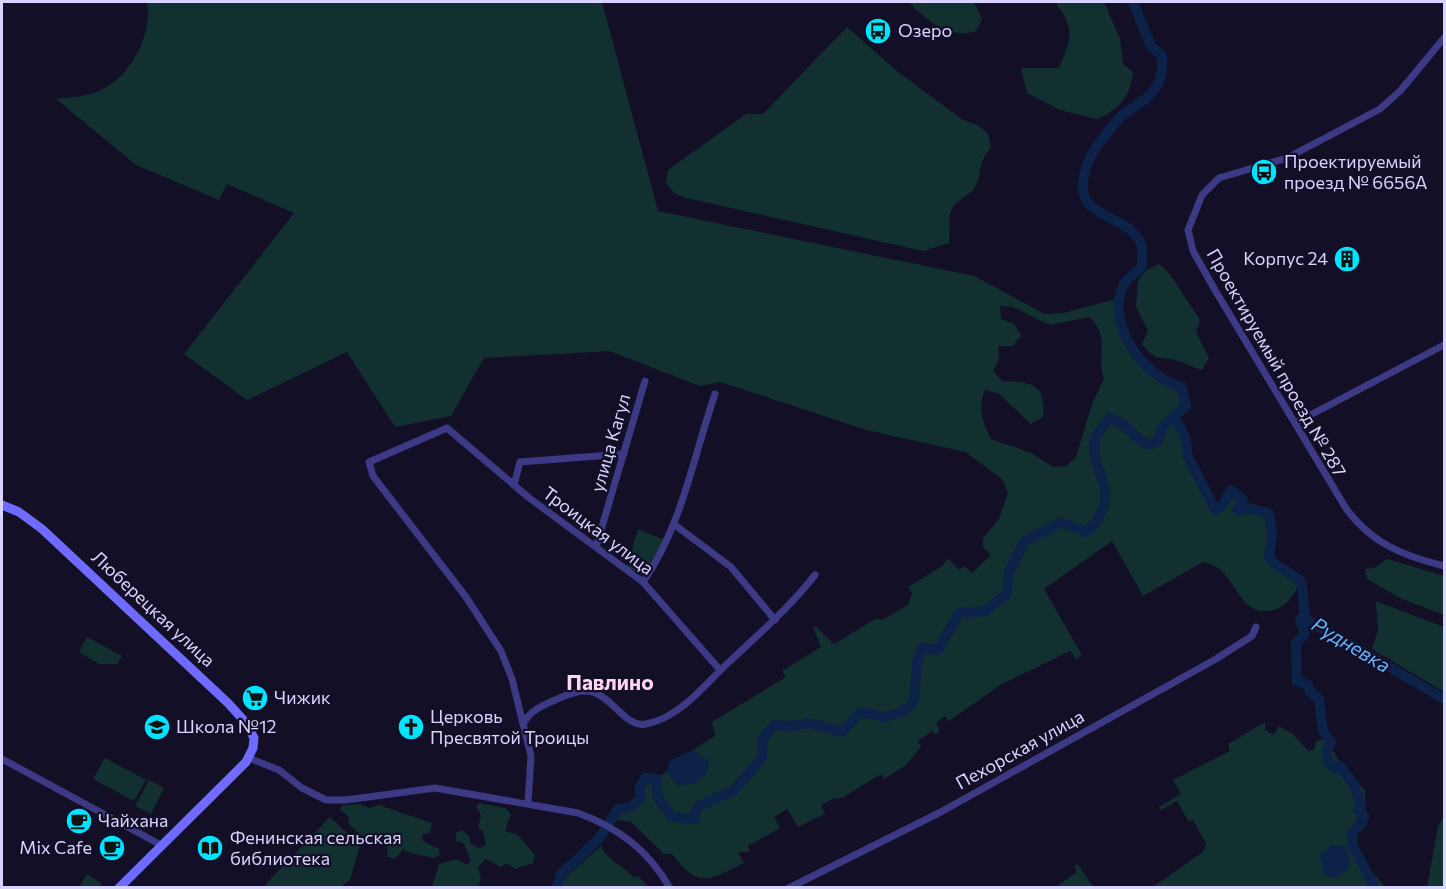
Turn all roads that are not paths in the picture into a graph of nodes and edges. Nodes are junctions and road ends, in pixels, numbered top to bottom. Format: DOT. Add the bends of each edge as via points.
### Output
graph roads {
  1 [pos="1444,38"];
  2 [pos="1444,345"];
  3 [pos="645,381"];
  4 [pos="715,394"];
  5 [pos="1295,423"];
  6 [pos="624,454"];
  7 [pos="514,485"];
  8 [pos="2,505"];
  9 [pos="675,525"];
  10 [pos="596,547"];
  11 [pos="1444,566"];
  12 [pos="815,574"];
  13 [pos="643,582"];
  14 [pos="775,620"];
  15 [pos="1256,627"];
  16 [pos="720,670"];
  17 [pos="523,724"];
  18 [pos="249,758"];
  19 [pos="2,759"];
  20 [pos="528,803"];
  21 [pos="161,844"];
  22 [pos="119,888"];
  23 [pos="670,888"];
  24 [pos="789,888"];
  1 -- 5 [label="street, Проектируемый проезд № 287" via="1380,109 1287,158 1220,178 1202,195 1188,230 1193,251"];
  2 -- 5 [label="street"];
  3 -- 6 [label="street, улица Кагул"];
  4 -- 9 [label="street"];
  5 -- 11 [label="street, Проектируемый проезд № 287" via="1334,491 1369,535 1398,552"];
  6 -- 7 [label="street" via="520,462"];
  6 -- 10 [label="street, улица Кагул"];
  7 -- 10 [label="street, Троицкая улица"];
  7 -- 17 [label="street, Троицкая улица" via="447,428 369,462 371,471 491,634 508,666"];
  8 -- 18 [label="main road, Люберецкая улица" via="42,529 228,703 254,738"];
  9 -- 13 [label="street"];
  9 -- 14 [label="street" via="731,567"];
  10 -- 13 [label="street, Троицкая улица"];
  12 -- 14 [label="street"];
  13 -- 16 [label="street, Троицкая улица"];
  14 -- 16 [label="street"];
  15 -- 24 [label="street, Пехорская улица" via="1252,636 1206,665 939,813"];
  16 -- 17 [label="street" via="693,698 648,724 634,723 604,696 585,691 543,705 528,715"];
  17 -- 20 [label="street" via="531,756"];
  18 -- 20 [label="street" via="279,770 326,800 435,788"];
  18 -- 21 [label="main road"];
  19 -- 21 [label="street"];
  20 -- 23 [label="street" via="579,813 616,831 649,855"];
  21 -- 22 [label="main road"];
}
